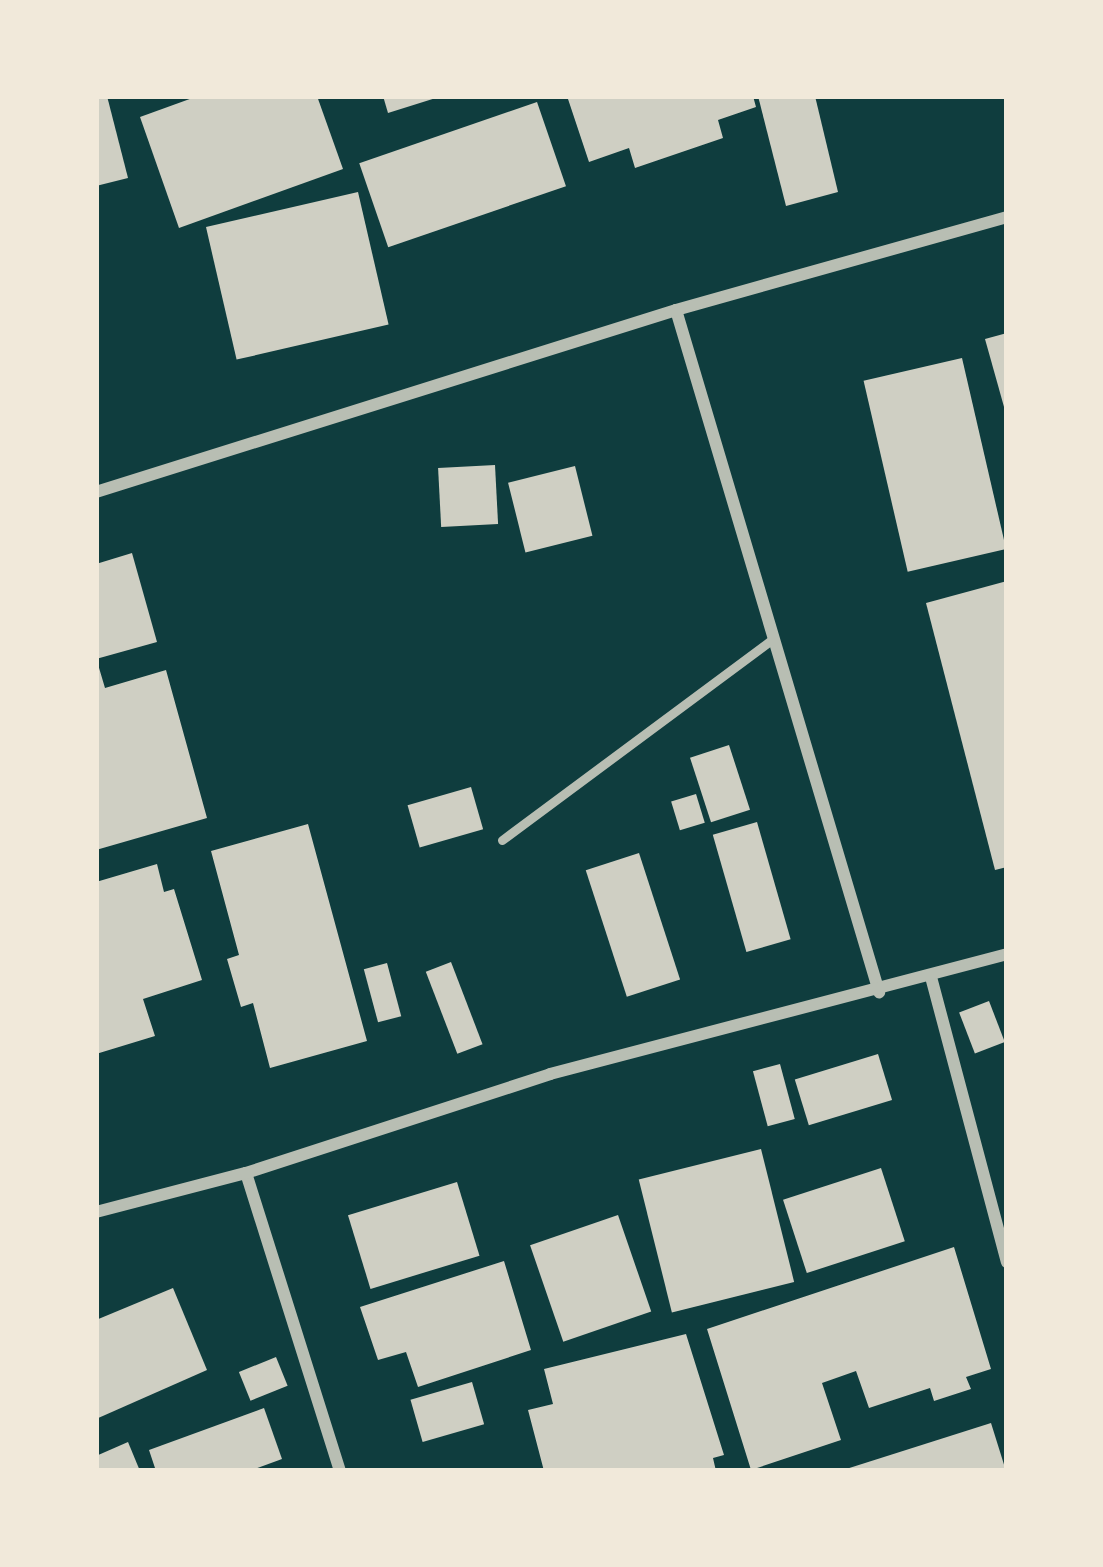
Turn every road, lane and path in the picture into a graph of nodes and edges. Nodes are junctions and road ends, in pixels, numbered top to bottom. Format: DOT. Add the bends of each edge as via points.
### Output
graph roads {
  1 [pos="1007,217"];
  2 [pos="676,310"];
  3 [pos="96,492"];
  4 [pos="774,638"];
  5 [pos="502,840"];
  6 [pos="1007,954"];
  7 [pos="931,976"];
  8 [pos="879,992"];
  9 [pos="246,1173"];
  10 [pos="96,1212"];
  11 [pos="1007,1262"];
  12 [pos="340,1471"];
  1 -- 2 [label="street"];
  2 -- 3 [label="street"];
  2 -- 4 [label="street"];
  4 -- 5 [label="lane"];
  4 -- 8 [label="street"];
  6 -- 7 [label="street"];
  7 -- 8 [label="street"];
  7 -- 11 [label="street"];
  8 -- 9 [label="street" via="550,1074"];
  9 -- 10 [label="street"];
  9 -- 12 [label="street"];
}
